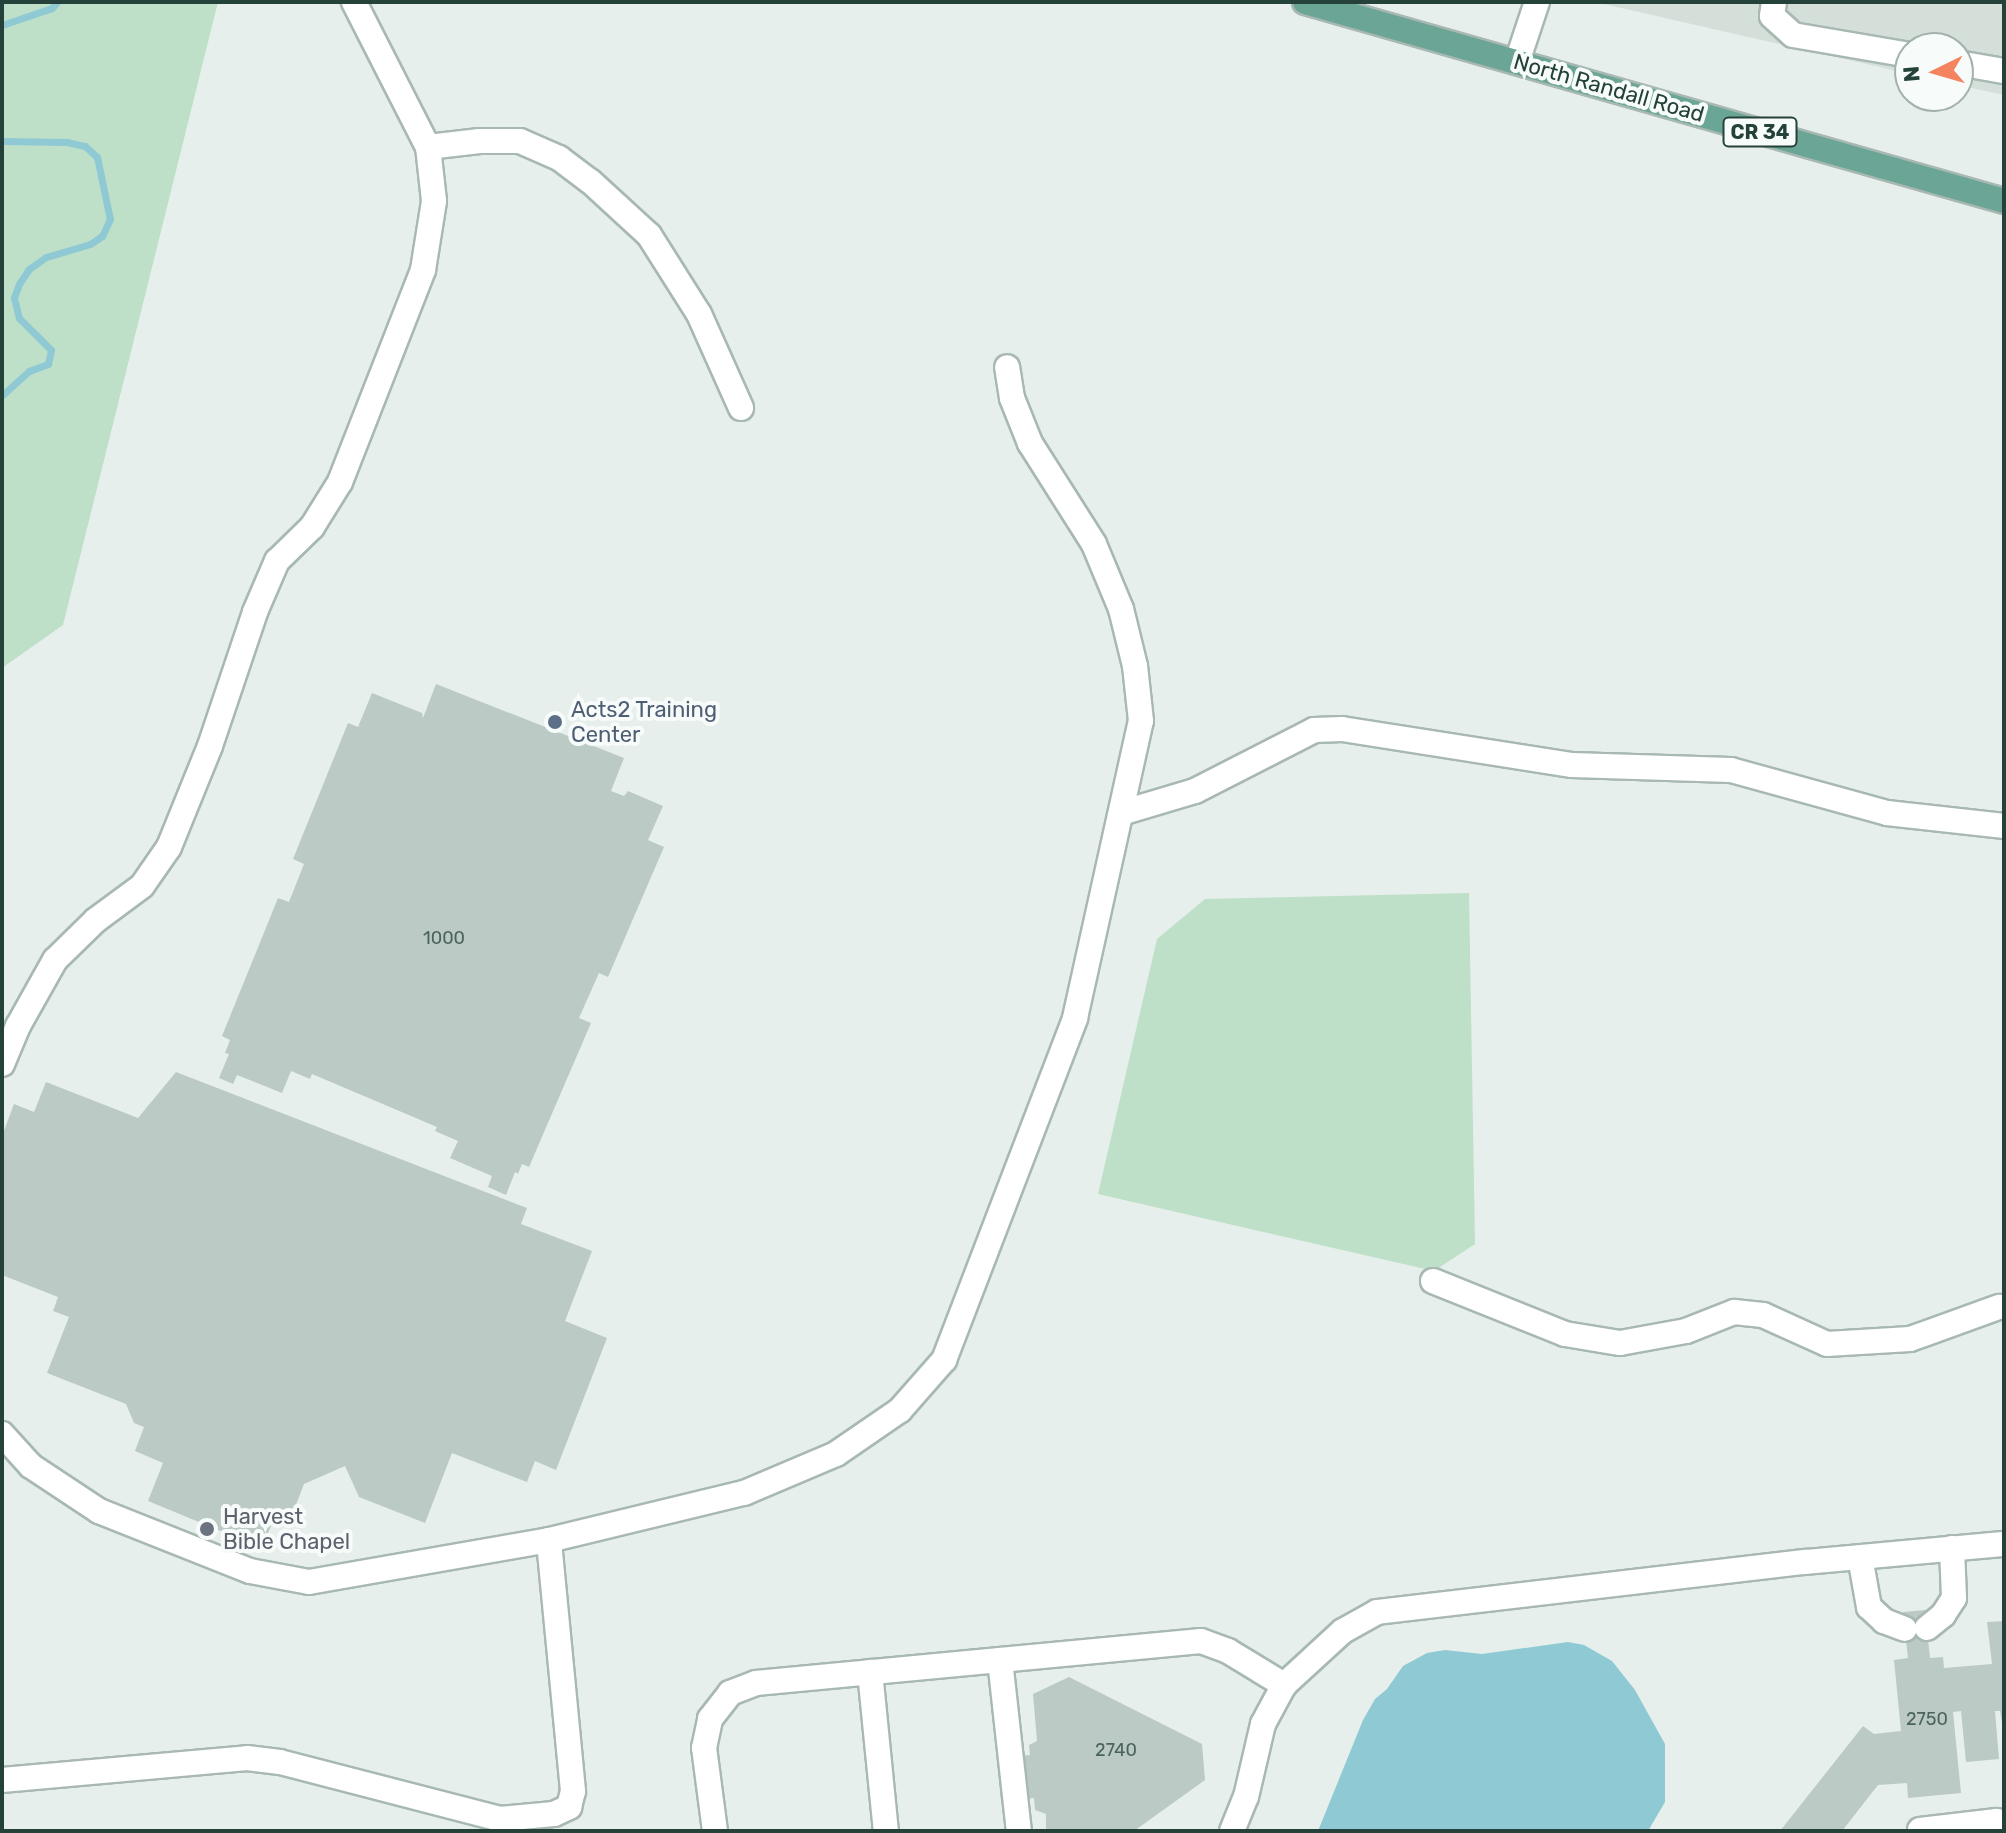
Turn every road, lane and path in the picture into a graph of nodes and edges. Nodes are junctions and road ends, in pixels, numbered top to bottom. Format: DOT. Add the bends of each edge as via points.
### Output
graph roads {
  1 [pos="354,2"];
  2 [pos="1305,2"];
  3 [pos="1537,2"];
  4 [pos="1774,2"];
  5 [pos="1894,52"];
  6 [pos="1517,62"];
  7 [pos="1974,66"];
  8 [pos="2004,71"];
  9 [pos="428,147"];
  10 [pos="2004,201"];
  11 [pos="1007,367"];
  12 [pos="741,408"];
  13 [pos="1121,813"];
  14 [pos="2004,826"];
  15 [pos="2,1064"];
  16 [pos="1433,1281"];
  17 [pos="2002,1309"];
  18 [pos="2,1434"];
  19 [pos="549,1540"];
  20 [pos="2004,1544"];
  21 [pos="1952,1548"];
  22 [pos="1860,1557"];
  23 [pos="1000,1660"];
  24 [pos="870,1672"];
  25 [pos="1284,1685"];
  26 [pos="2,1780"];
  27 [pos="2004,1823"];
  28 [pos="1920,1830"];
  29 [pos="715,1831"];
  30 [pos="886,1831"];
  31 [pos="1019,1831"];
  32 [pos="1232,1831"];
  1 -- 9 [label="street"];
  2 -- 6 [label="main road, North Randall Road / CR 34"];
  3 -- 6 [label="street"];
  4 -- 5 [label="street" via="1772,16 1793,35"];
  6 -- 10 [label="main road, North Randall Road / CR 34"];
  7 -- 8 [label="street"];
  9 -- 12 [label="street" via="520,141 559,158 590,181 649,235 699,314"];
  9 -- 15 [label="street" via="434,201 423,270 340,482 312,527 277,561 169,847 142,886 55,960"];
  11 -- 13 [label="street" via="1012,398 1030,443 1094,544 1121,609 1141,721"];
  13 -- 14 [label="street" via="1195,791 1314,730 1342,729 1572,765 1731,770 1887,813"];
  13 -- 19 [label="street" via="1075,1018 944,1360 900,1410 836,1454 744,1493"];
  16 -- 17 [label="street" via="1565,1334 1620,1343 1686,1331 1734,1312 1763,1315 1827,1344 1910,1339"];
  18 -- 19 [label="street" via="31,1466 99,1511 250,1571 309,1582"];
  19 -- 26 [label="street" via="573,1791 569,1807 554,1814 500,1819 247,1758"];
  20 -- 21 [label="street"];
  21 -- 22 [label="street"];
  21 -- 22 [label="street" via="1954,1598 1943,1615 1916,1629 1878,1617 1869,1607"];
  22 -- 25 [label="street" via="1377,1612 1343,1631"];
  23 -- 24 [label="street"];
  23 -- 25 [label="street" via="1201,1641"];
  23 -- 31 [label="street"];
  24 -- 29 [label="street" via="756,1683 730,1693 710,1719 704,1748"];
  24 -- 30 [label="street"];
  25 -- 32 [label="street" via="1263,1724"];
  27 -- 28 [label="street"];
}
